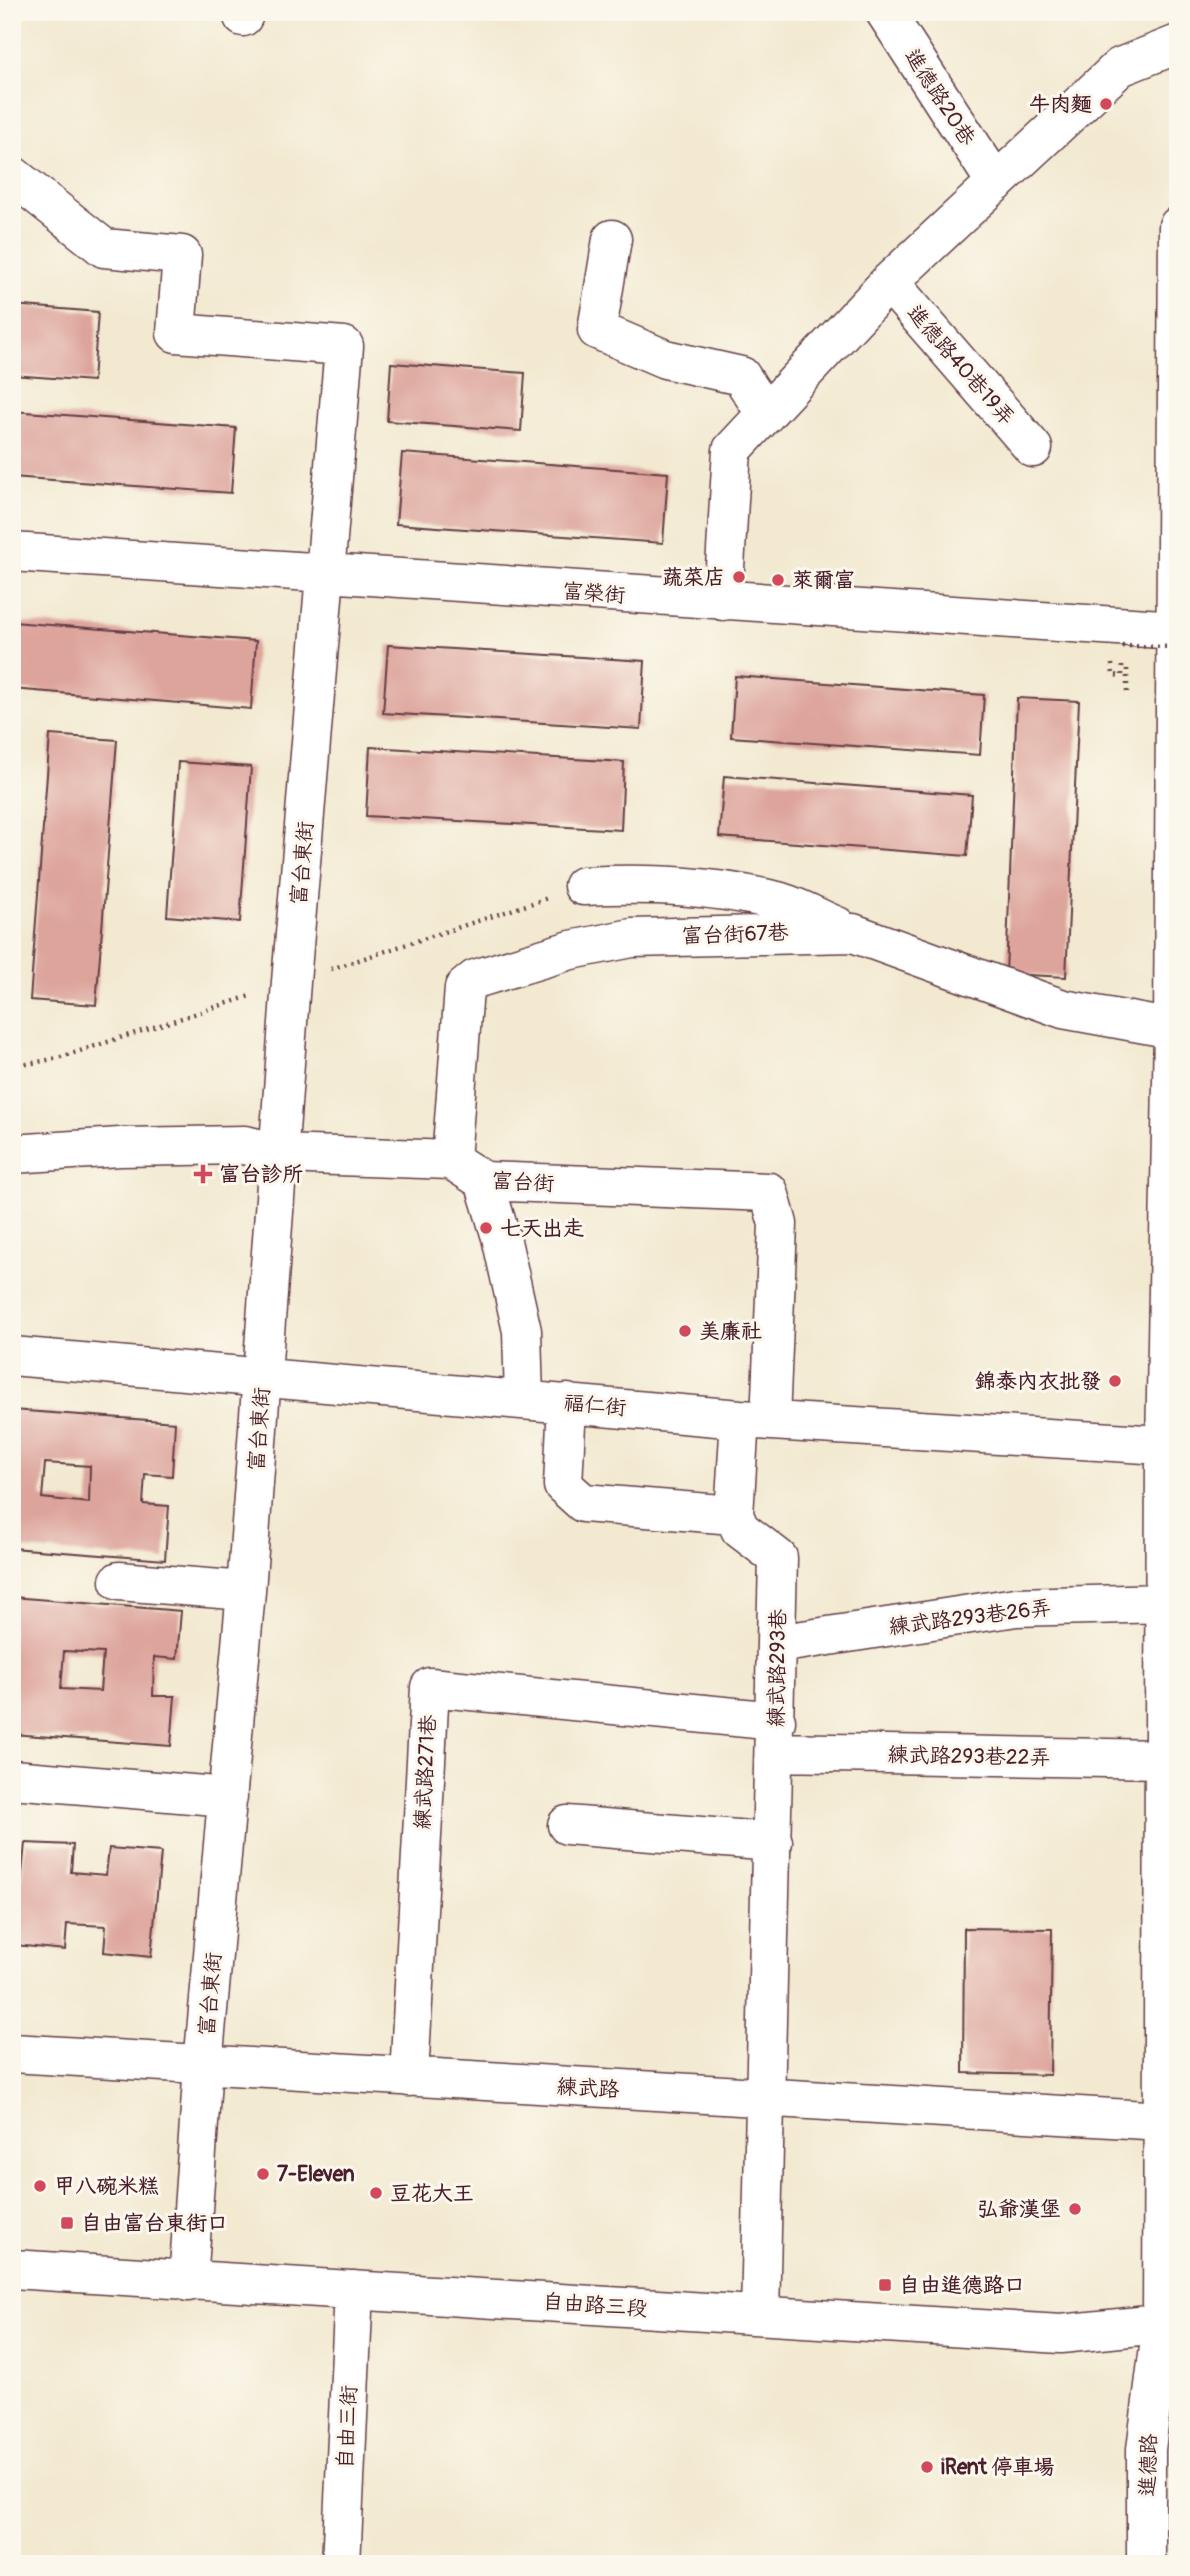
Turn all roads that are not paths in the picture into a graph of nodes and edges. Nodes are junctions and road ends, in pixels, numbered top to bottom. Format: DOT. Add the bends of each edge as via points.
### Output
graph roads {
  1 [pos="885,12"];
  2 [pos="1176,12"];
  3 [pos="1178,42"];
  4 [pos="12,175"];
  5 [pos="996,183"];
  6 [pos="1178,226"];
  7 [pos="612,239"];
  8 [pos="889,282"];
  9 [pos="766,414"];
  10 [pos="1033,448"];
  11 [pos="12,552"];
  12 [pos="327,575"];
  13 [pos="723,601"];
  14 [pos="1177,630"];
  15 [pos="583,886"];
  16 [pos="853,933"];
  17 [pos="1173,1029"];
  18 [pos="12,1154"];
  19 [pos="281,1154"];
  20 [pos="451,1160"];
  21 [pos="484,1181"];
  22 [pos="12,1356"];
  23 [pos="263,1376"];
  24 [pos="524,1399"];
  25 [pos="567,1403"];
  26 [pos="755,1420"];
  27 [pos="1171,1446"];
  28 [pos="734,1515"];
  29 [pos="119,1581"];
  30 [pos="246,1591"];
  31 [pos="1164,1603"];
  32 [pos="777,1644"];
  33 [pos="1171,1656"];
  34 [pos="776,1737"];
  35 [pos="1163,1759"];
  36 [pos="12,1779"];
  37 [pos="228,1797"];
  38 [pos="567,1825"];
  39 [pos="773,1842"];
  40 [pos="1171,1854"];
  41 [pos="12,2053"];
  42 [pos="203,2065"];
  43 [pos="1170,2070"];
  44 [pos="409,2077"];
  45 [pos="766,2098"];
  46 [pos="1163,2121"];
  47 [pos="12,2269"];
  48 [pos="188,2282"];
  49 [pos="354,2290"];
  50 [pos="760,2315"];
  51 [pos="1170,2323"];
  52 [pos="341,2564"];
  53 [pos="1146,2564"];
  1 -- 5 [label="street, 進德路20巷"];
  2 -- 3 [label="street"];
  3 -- 5 [label="street" via="1120,66"];
  4 -- 12 [label="street, 富台東街" via="104,248 182,255 176,333 344,345"];
  5 -- 8 [label="street"];
  6 -- 14 [label="street, 進德路"];
  7 -- 9 [label="street" via="597,330 666,359 741,376"];
  8 -- 9 [label="street"];
  8 -- 10 [label="street, 進德路40巷19弄"];
  9 -- 13 [label="street" via="732,450"];
  11 -- 12 [label="street, 富榮街"];
  12 -- 13 [label="street, 富榮街"];
  12 -- 19 [label="street, 富台東街" via="292,969"];
  13 -- 14 [label="street, 富榮街"];
  14 -- 17 [label="street, 進德路"];
  15 -- 16 [label="street" via="704,887 779,902"];
  16 -- 17 [label="street, 富台街67巷" via="1063,1009"];
  16 -- 20 [label="street, 富台街67巷" via="632,937 475,979 464,988"];
  17 -- 27 [label="street, 進德路"];
  18 -- 19 [label="street" via="245,1145"];
  19 -- 20 [label="street"];
  19 -- 23 [label="street, 富台東街"];
  20 -- 21 [label="street, 富台街"];
  21 -- 24 [label="street" via="522,1331"];
  21 -- 26 [label="street, 富台街" via="769,1192 778,1224"];
  22 -- 23 [label="street, 福仁街"];
  23 -- 24 [label="street, 福仁街"];
  23 -- 30 [label="street, 富台東街"];
  24 -- 25 [label="street, 福仁街"];
  25 -- 26 [label="street, 福仁街"];
  25 -- 28 [label="street" via="563,1485 583,1503"];
  26 -- 27 [label="street, 福仁街"];
  26 -- 28 [label="street"];
  27 -- 31 [label="street, 進德路"];
  28 -- 32 [label="street, 練武路293巷" via="740,1529 778,1558"];
  29 -- 30 [label="street"];
  30 -- 37 [label="street, 富台東街"];
  31 -- 32 [label="street, 練武路293巷26弄" via="1016,1606"];
  31 -- 33 [label="street, 進德路"];
  32 -- 34 [label="street, 練武路293巷"];
  33 -- 35 [label="street, 進德路"];
  34 -- 35 [label="street, 練武路293巷22弄"];
  34 -- 39 [label="street, 練武路293巷"];
  34 -- 44 [label="street, 練武路271巷" via="430,1687"];
  35 -- 40 [label="street, 進德路"];
  36 -- 37 [label="street"];
  37 -- 42 [label="street, 富台東街"];
  38 -- 39 [label="street"];
  39 -- 45 [label="street, 練武路293巷"];
  40 -- 43 [label="street, 進德路"];
  41 -- 42 [label="street, 練武路"];
  42 -- 44 [label="street, 練武路"];
  42 -- 48 [label="street, 富台東街"];
  43 -- 46 [label="street, 進德路"];
  44 -- 45 [label="street, 練武路"];
  45 -- 46 [label="street, 練武路"];
  45 -- 50 [label="street, 練武路293巷"];
  46 -- 51 [label="street, 進德路"];
  47 -- 48 [label="street, 自由路三段"];
  48 -- 49 [label="street, 自由路三段"];
  49 -- 50 [label="street, 自由路三段"];
  49 -- 52 [label="street, 自由三街"];
  50 -- 51 [label="street, 自由路三段" via="1061,2334"];
  51 -- 53 [label="street, 進德路" via="1146,2449"];
}
